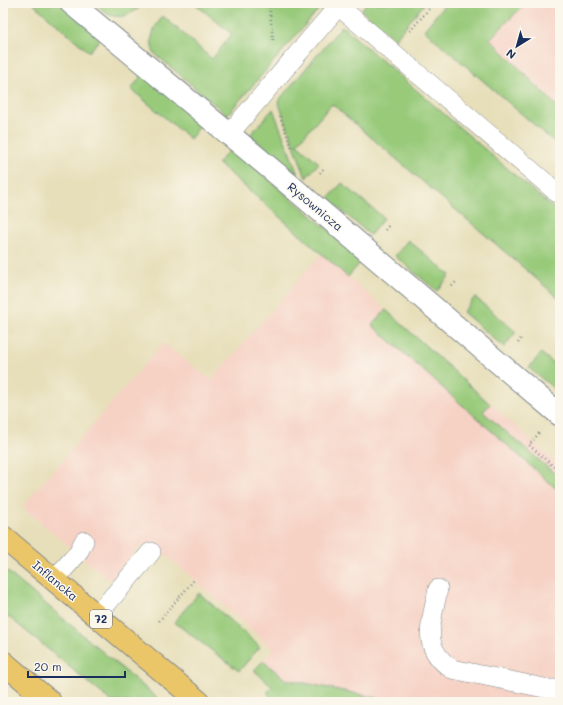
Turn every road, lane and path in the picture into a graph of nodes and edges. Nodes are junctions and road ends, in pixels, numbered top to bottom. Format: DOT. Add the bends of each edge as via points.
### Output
graph roads {
  1 [pos="71,3"];
  2 [pos="434,3"];
  3 [pos="338,4"];
  4 [pos="392,52"];
  5 [pos="270,87"];
  6 [pos="229,134"];
  7 [pos="293,153"];
  8 [pos="560,195"];
  9 [pos="559,412"];
  10 [pos="560,472"];
  11 [pos="3,537"];
  12 [pos="84,541"];
  13 [pos="151,552"];
  14 [pos="54,580"];
  15 [pos="194,580"];
  16 [pos="438,589"];
  17 [pos="96,615"];
  18 [pos="159,621"];
  19 [pos="3,662"];
  20 [pos="560,689"];
  21 [pos="50,702"];
  22 [pos="199,702"];
  1 -- 6 [label="street, Rysownicza"];
  2 -- 4 [label="path"];
  3 -- 4 [label="lane"];
  3 -- 5 [label="lane"];
  4 -- 8 [label="lane"];
  5 -- 6 [label="lane"];
  5 -- 7 [label="path"];
  6 -- 9 [label="street, Rysownicza"];
  9 -- 10 [label="path" via="529,446"];
  11 -- 14 [label="main road, Inflancka / 72"];
  12 -- 14 [label="lane" via="78,553"];
  13 -- 17 [label="lane"];
  14 -- 17 [label="main road, Inflancka / 72"];
  15 -- 18 [label="path"];
  16 -- 20 [label="lane" via="430,635 432,649 440,662 452,669 549,689"];
  17 -- 22 [label="main road, Inflancka / 72"];
  19 -- 21 [label="main road"];
}
